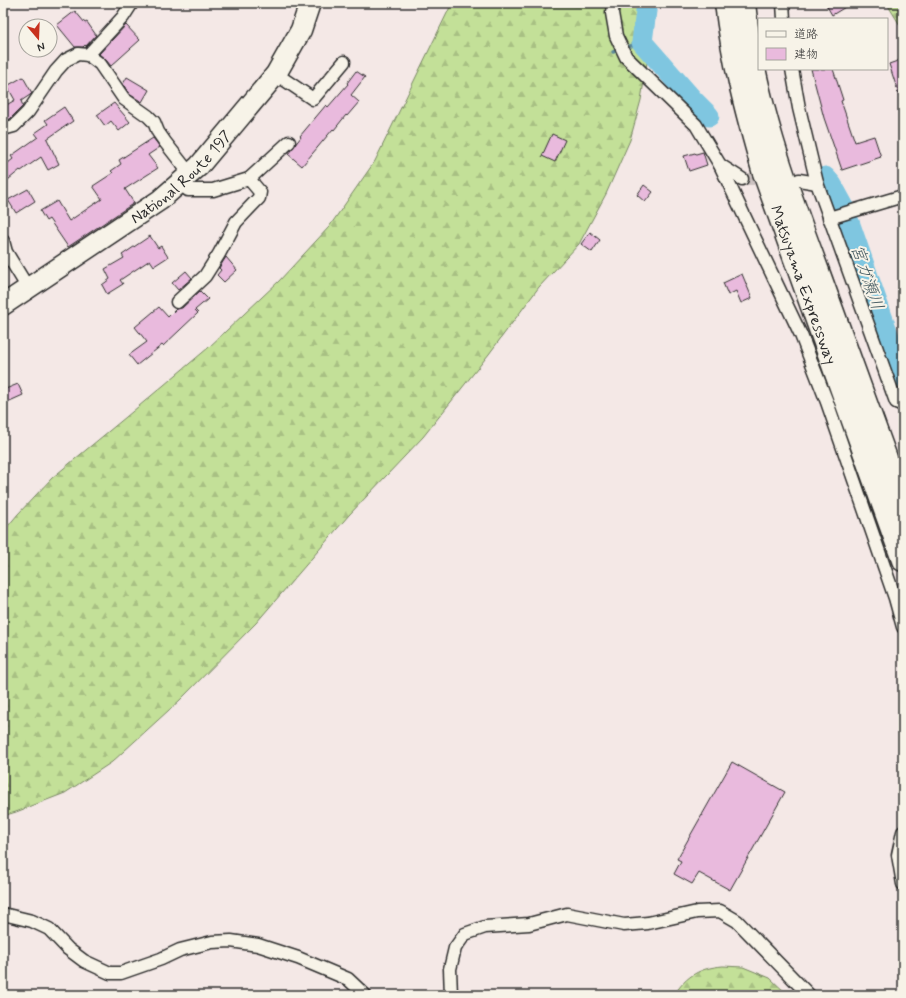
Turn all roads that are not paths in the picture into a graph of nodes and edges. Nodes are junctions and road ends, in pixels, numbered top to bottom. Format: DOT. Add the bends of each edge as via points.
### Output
graph roads {
  1 [pos="132,3"];
  2 [pos="310,3"];
  3 [pos="613,3"];
  4 [pos="726,3"];
  5 [pos="744,3"];
  6 [pos="783,3"];
  7 [pos="784,18"];
  8 [pos="88,55"];
  9 [pos="344,62"];
  10 [pos="792,70"];
  11 [pos="276,74"];
  12 [pos="3,129"];
  13 [pos="289,142"];
  14 [pos="720,165"];
  15 [pos="185,178"];
  16 [pos="249,179"];
  17 [pos="742,179"];
  18 [pos="799,180"];
  19 [pos="818,183"];
  20 [pos="903,196"];
  21 [pos="829,218"];
  22 [pos="3,241"];
  23 [pos="28,288"];
  24 [pos="177,302"];
  25 [pos="3,305"];
  26 [pos="903,405"];
  27 [pos="903,505"];
  28 [pos="903,560"];
  29 [pos="903,627"];
  30 [pos="903,832"];
  31 [pos="903,884"];
  32 [pos="3,914"];
  33 [pos="365,995"];
  34 [pos="451,995"];
  35 [pos="809,995"];
  1 -- 8 [label="street"];
  2 -- 11 [label="highway, National Route 197" via="301,30"];
  3 -- 14 [label="street" via="616,36 626,57 696,125"];
  4 -- 28 [label="highway, Matsuyama Expressway" via="737,74 763,170"];
  5 -- 27 [label="highway, Matsuyama Expressway" via="754,70 780,165"];
  6 -- 7 [label="street"];
  8 -- 12 [label="street" via="78,54 66,60 28,112 14,126"];
  8 -- 15 [label="street" via="100,64 124,99 154,122"];
  9 -- 11 [label="street" via="313,99"];
  10 -- 19 [label="street"];
  11 -- 15 [label="highway, National Route 197" via="199,166"];
  13 -- 16 [label="street"];
  14 -- 17 [label="street"];
  14 -- 29 [label="street" via="801,335 896,598"];
  15 -- 16 [label="street" via="188,190 213,190"];
  15 -- 23 [label="highway, National Route 197" via="160,200"];
  16 -- 24 [label="street" via="260,192 259,198 236,222 205,276"];
  18 -- 19 [label="street"];
  19 -- 21 [label="street"];
  20 -- 21 [label="street"];
  21 -- 26 [label="street" via="896,402"];
  22 -- 23 [label="street" via="6,252"];
  23 -- 25 [label="highway, National Route 197"];
  30 -- 31 [label="street" via="898,855"];
  32 -- 33 [label="street" via="32,921 48,929 84,961 110,973 122,973 180,950 212,942 231,941 258,945 298,958 348,979"];
  34 -- 35 [label="street" via="450,969 455,948 465,934 485,927 529,924 567,914 624,924 648,923 697,912 720,911 737,921"];
}
